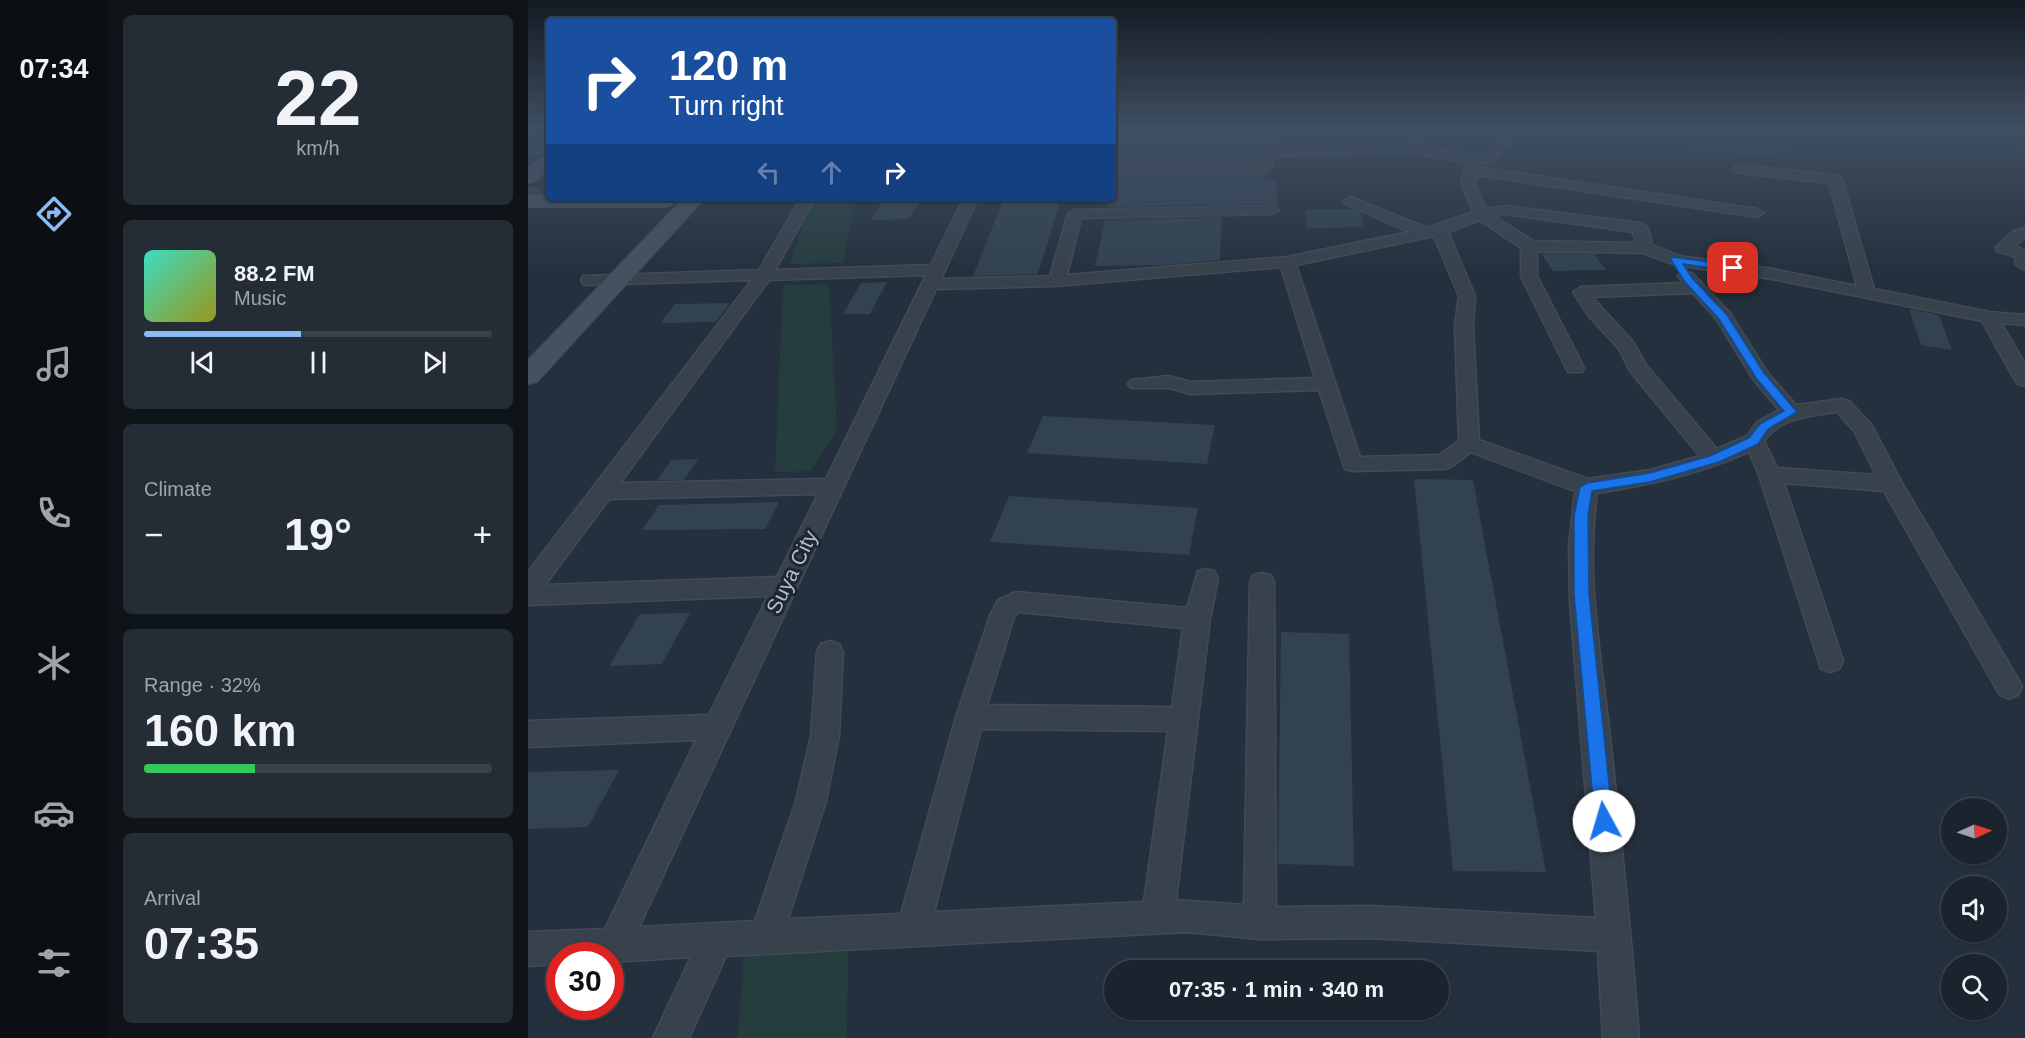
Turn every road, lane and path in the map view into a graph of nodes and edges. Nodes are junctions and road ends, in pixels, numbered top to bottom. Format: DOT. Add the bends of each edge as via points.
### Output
graph roads {
  1 [pos="542,176"];
  2 [pos="1469,176"];
  3 [pos="1540,176"];
  4 [pos="1810,176"];
  5 [pos="535,190"];
  6 [pos="665,201"];
  7 [pos="692,201"];
  8 [pos="806,201"];
  9 [pos="970,201"];
  10 [pos="1078,201"];
  11 [pos="1351,201"];
  12 [pos="1272,210"];
  13 [pos="1757,213"];
  14 [pos="1075,214"];
  15 [pos="1481,214"];
  16 [pos="1432,231"];
  17 [pos="2025,233"];
  18 [pos="1528,246"];
  19 [pos="1645,248"];
  20 [pos="1676,260"];
  21 [pos="1287,262"];
  22 [pos="2023,264"];
  23 [pos="764,275"];
  24 [pos="934,277"];
  25 [pos="618,279"];
  26 [pos="1055,281"];
  27 [pos="581,287"];
  28 [pos="1696,288"];
  29 [pos="1867,293"];
  30 [pos="1989,317"];
  31 [pos="2025,320"];
  32 [pos="1575,368"];
  33 [pos="528,376"];
  34 [pos="2025,380"];
  35 [pos="1138,384"];
  36 [pos="1327,384"];
  37 [pos="1791,412"];
  38 [pos="1754,441"];
  39 [pos="1469,444"];
  40 [pos="1714,459"];
  41 [pos="1770,476"];
  42 [pos="1891,484"];
  43 [pos="833,486"];
  44 [pos="1587,487"];
  45 [pos="602,491"];
  46 [pos="1206,578"];
  47 [pos="1262,582"];
  48 [pos="786,586"];
  49 [pos="528,590"];
  50 [pos="528,595"];
  51 [pos="1197,619"];
  52 [pos="831,652"];
  53 [pos="1830,661"];
  54 [pos="2009,687"];
  55 [pos="970,717"];
  56 [pos="1184,720"];
  57 [pos="716,727"];
  58 [pos="528,734"];
  59 [pos="1158,917"];
  60 [pos="1260,923"];
  61 [pos="913,930"];
  62 [pos="1615,935"];
  63 [pos="766,937"];
  64 [pos="716,940"];
  65 [pos="615,942"];
  66 [pos="624,945"];
  67 [pos="546,949"];
  68 [pos="528,950"];
  69 [pos="671,1038"];
  70 [pos="1621,1038"];
  1 -- 5 [label="street"];
  2 -- 15 [label="street" via="1468,183"];
  3 -- 13 [label="street"];
  4 -- 29 [label="street" via="1835,179"];
  6 -- 27 [label="street"];
  7 -- 25 [label="street"];
  8 -- 23 [label="street"];
  9 -- 24 [label="street, Suya City"];
  10 -- 14 [label="street"];
  11 -- 16 [label="street" via="1388,218"];
  12 -- 14 [label="street"];
  14 -- 26 [label="street"];
  15 -- 16 [label="street"];
  15 -- 18 [label="street"];
  15 -- 19 [label="street" via="1506,210 1640,228"];
  16 -- 21 [label="street"];
  16 -- 39 [label="street" via="1467,296 1464,327"];
  17 -- 22 [label="street" via="2003,248 2024,255"];
  18 -- 19 [label="street"];
  18 -- 32 [label="street" via="1529,276"];
  19 -- 20 [label="street"];
  20 -- 28 [label="street"];
  20 -- 29 [label="street"];
  21 -- 26 [label="street"];
  21 -- 36 [label="street"];
  23 -- 24 [label="street"];
  23 -- 25 [label="street"];
  23 -- 45 [label="street"];
  24 -- 26 [label="street"];
  24 -- 43 [label="street, Suya City"];
  25 -- 27 [label="street"];
  25 -- 33 [label="street"];
  28 -- 37 [label="street" via="1724,317 1760,375"];
  28 -- 40 [label="street" via="1581,292"];
  29 -- 30 [label="street"];
  30 -- 31 [label="street"];
  30 -- 34 [label="street"];
  35 -- 36 [label="street" via="1169,382 1191,388"];
  36 -- 39 [label="street" via="1352,464 1444,462"];
  37 -- 38 [label="street" via="1764,426"];
  37 -- 42 [label="street" via="1842,405 1864,429"];
  38 -- 40 [label="street"];
  38 -- 41 [label="street"];
  39 -- 44 [label="street"];
  40 -- 44 [label="street" via="1650,477"];
  41 -- 42 [label="street"];
  41 -- 53 [label="street"];
  42 -- 54 [label="street"];
  43 -- 45 [label="street"];
  43 -- 48 [label="street, Suya City"];
  44 -- 62 [label="street" via="1581,516 1581,594"];
  45 -- 49 [label="street"];
  46 -- 51 [label="street"];
  47 -- 60 [label="street"];
  48 -- 50 [label="street"];
  48 -- 57 [label="street, Suya City"];
  51 -- 55 [label="street" via="1015,602 1002,616"];
  51 -- 56 [label="street"];
  52 -- 63 [label="street" via="825,735 811,801"];
  55 -- 56 [label="street"];
  55 -- 61 [label="street"];
  56 -- 59 [label="street"];
  57 -- 58 [label="street"];
  57 -- 65 [label="street, Suya City"];
  59 -- 60 [label="street"];
  59 -- 61 [label="street"];
  60 -- 62 [label="street" via="1372,922"];
  61 -- 63 [label="street"];
  62 -- 70 [label="street"];
  63 -- 64 [label="street"];
  64 -- 66 [label="street"];
  64 -- 69 [label="street"];
  67 -- 68 [label="street"];
}
